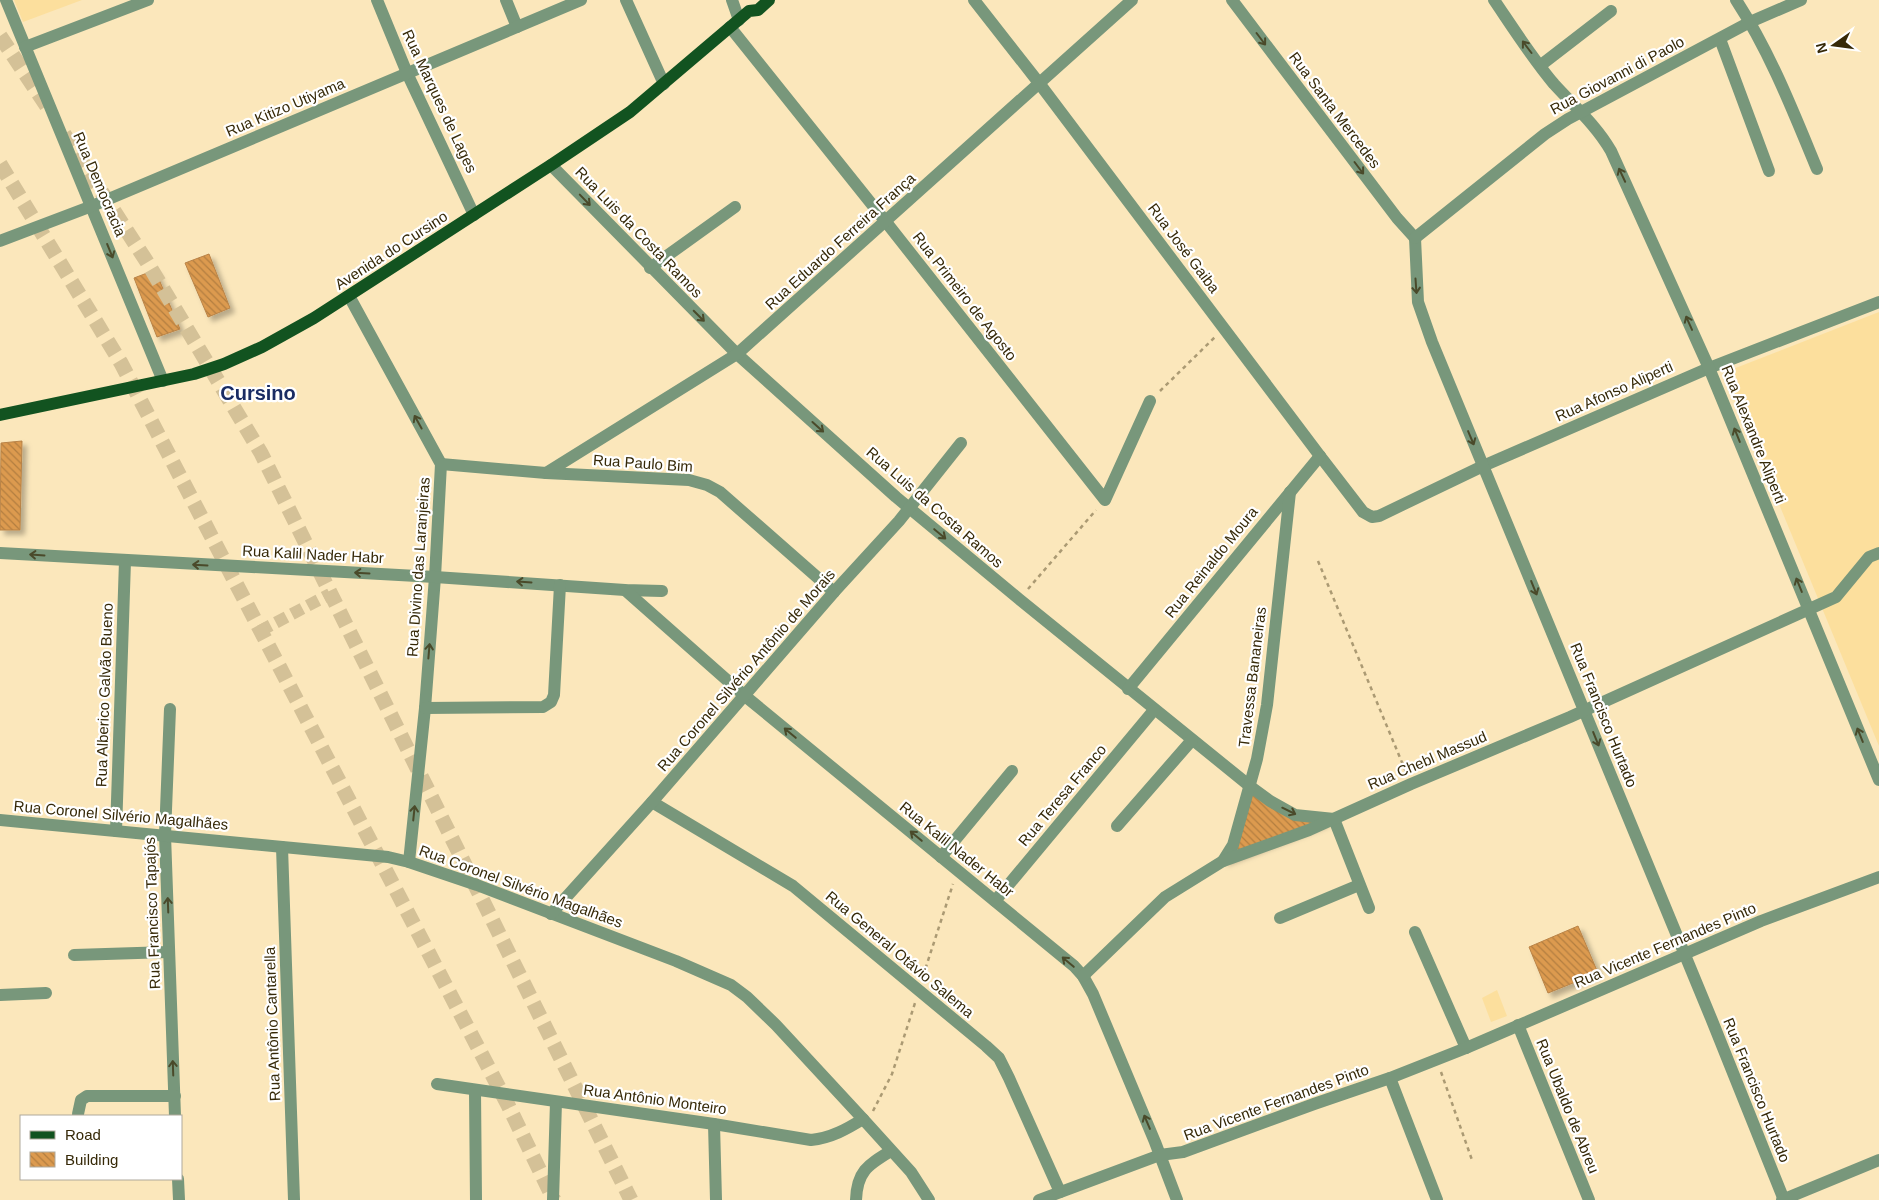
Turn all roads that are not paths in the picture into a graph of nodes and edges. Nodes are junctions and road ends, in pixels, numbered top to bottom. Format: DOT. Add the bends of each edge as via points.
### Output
graph roads {
  1 [pos="6,0"];
  2 [pos="148,0"];
  3 [pos="377,0"];
  4 [pos="506,0"];
  5 [pos="581,0"];
  6 [pos="626,0"];
  7 [pos="732,0"];
  8 [pos="769,0"];
  9 [pos="974,0"];
  10 [pos="1132,0"];
  11 [pos="1232,0"];
  12 [pos="1494,0"];
  13 [pos="1736,0"];
  14 [pos="1801,0"];
  15 [pos="752,5"];
  16 [pos="1611,11"];
  17 [pos="1750,22"];
  18 [pos="734,24"];
  19 [pos="517,27"];
  20 [pos="1720,39"];
  21 [pos="25,47"];
  22 [pos="1541,66"];
  23 [pos="407,73"];
  24 [pos="1040,83"];
  25 [pos="664,84"];
  26 [pos="1579,112"];
  27 [pos="551,166"];
  28 [pos="1816,169"];
  29 [pos="1769,171"];
  30 [pos="92,206"];
  31 [pos="735,207"];
  32 [pos="474,214"];
  33 [pos="886,222"];
  34 [pos="1415,238"];
  35 [pos="0,241"];
  36 [pos="650,268"];
  37 [pos="349,296"];
  38 [pos="1879,302"];
  39 [pos="737,354"];
  40 [pos="1709,368"];
  41 [pos="163,381"];
  42 [pos="1150,401"];
  43 [pos="0,415"];
  44 [pos="961,443"];
  45 [pos="1320,456"];
  46 [pos="441,464"];
  47 [pos="1483,466"];
  48 [pos="546,473"];
  49 [pos="1290,492"];
  50 [pos="909,508"];
  51 [pos="1367,515"];
  52 [pos="0,553"];
  53 [pos="1879,553"];
  54 [pos="125,561"];
  55 [pos="435,577"];
  56 [pos="560,585"];
  57 [pos="625,590"];
  58 [pos="662,591"];
  59 [pos="834,592"];
  60 [pos="1808,608"];
  61 [pos="1128,689"];
  62 [pos="745,696"];
  63 [pos="424,708"];
  64 [pos="170,709"];
  65 [pos="1154,710"];
  66 [pos="1584,710"];
  67 [pos="1192,740"];
  68 [pos="1012,771"];
  69 [pos="1879,780"];
  70 [pos="1251,787"];
  71 [pos="652,802"];
  72 [pos="1334,819"];
  73 [pos="0,820"];
  74 [pos="1117,826"];
  75 [pos="116,830"];
  76 [pos="165,835"];
  77 [pos="282,847"];
  78 [pos="941,857"];
  79 [pos="1222,861"];
  80 [pos="409,862"];
  81 [pos="1879,877"];
  82 [pos="1359,885"];
  83 [pos="995,901"];
  84 [pos="1369,908"];
  85 [pos="551,914"];
  86 [pos="1280,918"];
  87 [pos="1415,932"];
  88 [pos="169,952"];
  89 [pos="74,955"];
  90 [pos="1684,955"];
  91 [pos="1083,976"];
  92 [pos="46,993"];
  93 [pos="0,995"];
  94 [pos="1518,1025"];
  95 [pos="1466,1048"];
  96 [pos="1390,1078"];
  97 [pos="437,1084"];
  98 [pos="475,1091"];
  99 [pos="174,1096"];
  100 [pos="556,1102"];
  101 [pos="78,1114"];
  102 [pos="175,1115"];
  103 [pos="863,1119"];
  104 [pos="714,1124"];
  105 [pos="891,1151"];
  106 [pos="1160,1155"];
  107 [pos="1879,1160"];
  108 [pos="178,1180"];
  109 [pos="1060,1192"];
  110 [pos="179,1200"];
  111 [pos="294,1200"];
  112 [pos="476,1200"];
  113 [pos="553,1200"];
  114 [pos="716,1200"];
  115 [pos="856,1200"];
  116 [pos="929,1200"];
  117 [pos="1039,1200"];
  118 [pos="1177,1200"];
  119 [pos="1437,1200"];
  120 [pos="1589,1200"];
  121 [pos="1783,1200"];
  1 -- 21 [label="street, Rua Democracia"];
  2 -- 21 [label="street"];
  3 -- 23 [label="street, Rua Marques de Lages"];
  4 -- 19 [label="street"];
  5 -- 19 [label="street, Rua Kitizo Utiyama"];
  6 -- 25 [label="street"];
  7 -- 18 [label="street, Rua Primeiro de Agosto"];
  8 -- 15 [label="main road, Avenida do Cursino" via="758,10"];
  9 -- 24 [label="street, Rua José Gaiba"];
  10 -- 24 [label="street, Rua Eduardo Ferreira França"];
  11 -- 34 [label="street, Rua Santa Mercedes, one-way"];
  22 -- 12 [label="street, Rua Alexandre Aliperti, one-way"];
  13 -- 17 [label="street"];
  14 -- 17 [label="street, Rua Giovanni di Paolo"];
  15 -- 18 [label="main road, Avenida do Cursino"];
  16 -- 22 [label="street"];
  17 -- 20 [label="street, Rua Giovanni di Paolo"];
  17 -- 28 [label="street" via="1788,99"];
  18 -- 25 [label="main road, Avenida do Cursino"];
  18 -- 33 [label="street, Rua Primeiro de Agosto"];
  19 -- 23 [label="street, Rua Kitizo Utiyama"];
  20 -- 26 [label="street, Rua Giovanni di Paolo"];
  20 -- 29 [label="street"];
  21 -- 30 [label="street, Rua Democracia"];
  22 -- 26 [label="street, Rua Alexandre Aliperti"];
  23 -- 30 [label="street, Rua Kitizo Utiyama"];
  23 -- 32 [label="street, Rua Marques de Lages"];
  24 -- 33 [label="street, Rua Eduardo Ferreira França"];
  24 -- 45 [label="street, Rua José Gaiba"];
  25 -- 27 [label="main road, Avenida do Cursino" via="630,112"];
  26 -- 34 [label="street, Rua Giovanni di Paolo" via="1545,134"];
  40 -- 26 [label="street, Rua Alexandre Aliperti, one-way" via="1611,151 1593,124"];
  27 -- 32 [label="main road, Avenida do Cursino"];
  27 -- 36 [label="street, Rua Luis da Costa Ramos, one-way"];
  30 -- 35 [label="street, Rua Kitizo Utiyama"];
  30 -- 41 [label="street, Rua Democracia, one-way"];
  31 -- 36 [label="street"];
  32 -- 37 [label="main road, Avenida do Cursino"];
  33 -- 39 [label="street, Rua Eduardo Ferreira França"];
  33 -- 42 [label="street, Rua Primeiro de Agosto" via="1104,500"];
  34 -- 47 [label="street, Rua Francisco Hurtado, one-way" via="1418,302"];
  36 -- 39 [label="street, Rua Luis da Costa Ramos, one-way"];
  37 -- 41 [label="main road, Avenida do Cursino" via="262,347 224,364"];
  46 -- 37 [label="street, Rua Divino das Laranjeiras, one-way"];
  38 -- 40 [label="street, Rua Afonso Aliperti"];
  39 -- 48 [label="street, Rua Eduardo Ferreira França"];
  39 -- 50 [label="street, Rua Luis da Costa Ramos, one-way"];
  40 -- 47 [label="street, Rua Afonso Aliperti"];
  60 -- 40 [label="street, Rua Alexandre Aliperti, one-way"];
  41 -- 43 [label="main road, Avenida do Cursino"];
  44 -- 50 [label="street, Rua Coronel Silvério Antônio de Morais"];
  45 -- 49 [label="street, Rua Reinaldo Moura"];
  45 -- 51 [label="street, Rua José Gaiba"];
  46 -- 48 [label="street, Rua Paulo Bim"];
  46 -- 55 [label="street, Rua Divino das Laranjeiras"];
  47 -- 51 [label="street, Rua Afonso Aliperti" via="1379,516"];
  47 -- 66 [label="street, Rua Francisco Hurtado, one-way"];
  48 -- 59 [label="street, Rua Paulo Bim" via="689,480 707,485 720,492"];
  49 -- 61 [label="street, Rua Reinaldo Moura"];
  49 -- 70 [label="street, Travessa Bananeiras" via="1267,705"];
  50 -- 59 [label="street, Rua Coronel Silvério Antônio de Morais"];
  50 -- 61 [label="street, Rua Luis da Costa Ramos, one-way"];
  54 -- 52 [label="street, Rua Kalil Nader Habr, one-way"];
  53 -- 60 [label="street, Rua Chebl Massud" via="1869,557 1836,597"];
  55 -- 54 [label="street, Rua Kalil Nader Habr, one-way"];
  54 -- 75 [label="street, Rua Alberico Galvão Bueno"];
  56 -- 55 [label="street, Rua Kalil Nader Habr, one-way"];
  63 -- 55 [label="street, Rua Divino das Laranjeiras, one-way"];
  56 -- 57 [label="street, Rua Kalil Nader Habr"];
  56 -- 63 [label="street" via="551,702 543,707"];
  57 -- 58 [label="street, Rua Kalil Nader Habr"];
  57 -- 62 [label="street, Rua Kalil Nader Habr"];
  59 -- 62 [label="street, Rua Coronel Silvério Antônio de Morais"];
  60 -- 66 [label="street, Rua Chebl Massud"];
  69 -- 60 [label="street, Rua Alexandre Aliperti, one-way"];
  61 -- 65 [label="street, Rua Luis da Costa Ramos"];
  62 -- 71 [label="street, Rua Coronel Silvério Antônio de Morais"];
  78 -- 62 [label="street, Rua Kalil Nader Habr, one-way"];
  80 -- 63 [label="street, Rua Divino das Laranjeiras, one-way"];
  64 -- 76 [label="street, Rua Francisco Tapajós"];
  65 -- 67 [label="street, Rua Luis da Costa Ramos"];
  65 -- 83 [label="street, Rua Teresa Franco"];
  66 -- 72 [label="street, Rua Chebl Massud"];
  66 -- 90 [label="street, Rua Francisco Hurtado, one-way"];
  67 -- 70 [label="street, Rua Luis da Costa Ramos"];
  67 -- 74 [label="street"];
  68 -- 78 [label="street"];
  70 -- 72 [label="street, Rua Luis da Costa Ramos, one-way" via="1295,814"];
  70 -- 79 [label="street, Travessa Bananeiras" via="1233,845"];
  71 -- 85 [label="street, Rua Coronel Silvério Antônio de Morais"];
  71 -- 109 [label="street, Rua General Otávio Salema" via="793,886 999,1058"];
  72 -- 79 [label="street, Rua Chebl Massud"];
  72 -- 82 [label="street"];
  73 -- 75 [label="street, Rua Coronel Silvério Magalhães"];
  75 -- 76 [label="street, Rua Coronel Silvério Magalhães"];
  76 -- 77 [label="street, Rua Coronel Silvério Magalhães"];
  88 -- 76 [label="street, Rua Francisco Tapajós, one-way"];
  77 -- 80 [label="street, Rua Coronel Silvério Magalhães" via="388,857"];
  77 -- 111 [label="street, Rua Antônio Cantarella"];
  78 -- 83 [label="street, Rua Kalil Nader Habr"];
  79 -- 91 [label="street, Rua Chebl Massud" via="1165,897"];
  80 -- 85 [label="street, Rua Coronel Silvério Magalhães"];
  81 -- 90 [label="street, Rua Vicente Fernandes Pinto" via="1761,921"];
  82 -- 84 [label="street"];
  82 -- 86 [label="street"];
  91 -- 83 [label="street, Rua Kalil Nader Habr, one-way"];
  85 -- 103 [label="street, Rua Coronel Silvério Magalhães" via="731,985 776,1025"];
  87 -- 95 [label="street"];
  88 -- 89 [label="street"];
  99 -- 88 [label="street, Rua Francisco Tapajós, one-way"];
  90 -- 94 [label="street, Rua Vicente Fernandes Pinto"];
  90 -- 121 [label="street, Rua Francisco Hurtado"];
  106 -- 91 [label="street, Rua Kalil Nader Habr, one-way"];
  92 -- 93 [label="street"];
  94 -- 95 [label="street, Rua Vicente Fernandes Pinto"];
  94 -- 120 [label="street, Rua Ubaldo de Abreu"];
  95 -- 96 [label="street, Rua Vicente Fernandes Pinto"];
  96 -- 106 [label="street, Rua Vicente Fernandes Pinto" via="1183,1152"];
  96 -- 119 [label="street"];
  97 -- 98 [label="street, Rua Antônio Monteiro"];
  98 -- 100 [label="street, Rua Antônio Monteiro"];
  98 -- 112 [label="street"];
  99 -- 101 [label="street" via="87,1096 81,1100"];
  99 -- 102 [label="street, Rua Francisco Tapajós"];
  100 -- 104 [label="street, Rua Antônio Monteiro"];
  100 -- 113 [label="street"];
  103 -- 104 [label="street, Rua Antônio Monteiro" via="845,1130 812,1140"];
  103 -- 105 [label="street, Rua Coronel Silvério Magalhães"];
  104 -- 114 [label="street"];
  105 -- 115 [label="street" via="865,1167 856,1185"];
  105 -- 116 [label="street, Rua Coronel Silvério Magalhães" via="911,1172"];
  106 -- 109 [label="street, Rua Vicente Fernandes Pinto"];
  106 -- 118 [label="street, Rua Kalil Nader Habr"];
  107 -- 121 [label="street"];
  108 -- 110 [label="street"];
  109 -- 117 [label="street, Rua Vicente Fernandes Pinto"];
}
